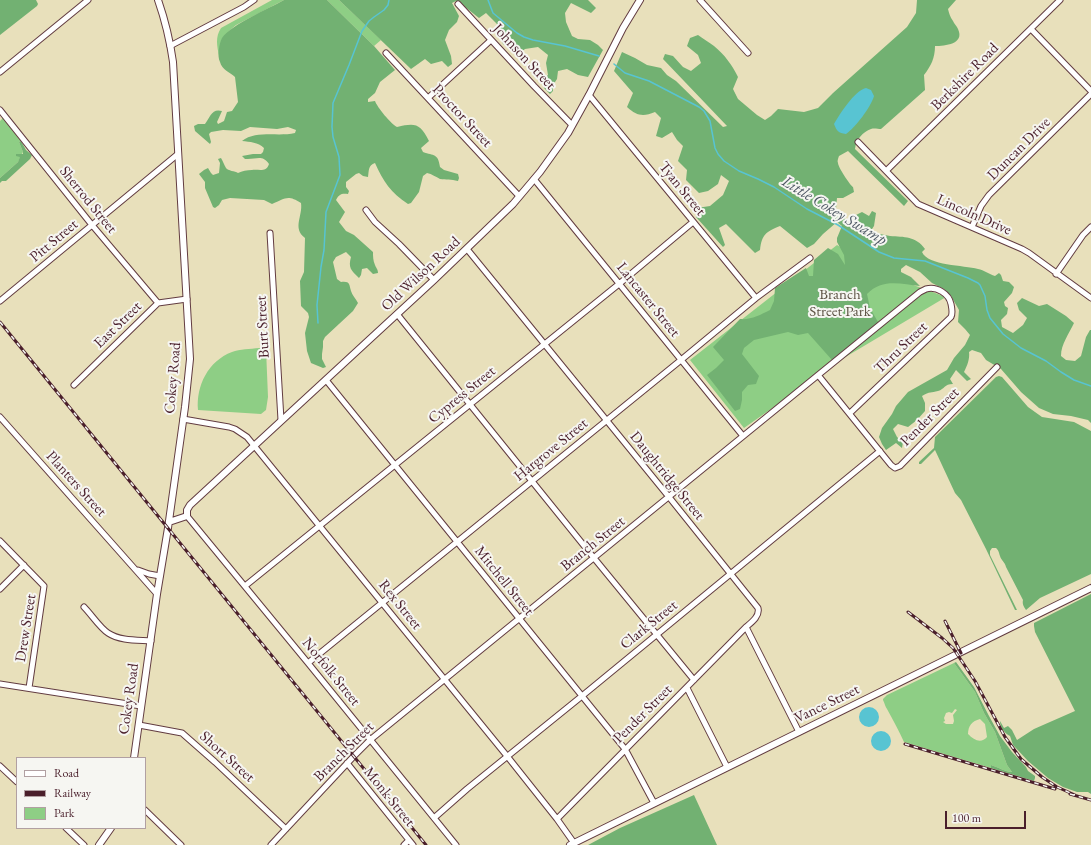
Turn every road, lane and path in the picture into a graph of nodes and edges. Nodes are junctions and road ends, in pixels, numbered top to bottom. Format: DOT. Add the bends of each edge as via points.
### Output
graph roads {
  1 [pos="88,0"];
  2 [pos="158,0"];
  3 [pos="254,0"];
  4 [pos="640,0"];
  5 [pos="700,0"];
  6 [pos="1060,0"];
  7 [pos="458,4"];
  8 [pos="1031,29"];
  9 [pos="491,40"];
  10 [pos="170,46"];
  11 [pos="386,53"];
  12 [pos="748,53"];
  13 [pos="0,72"];
  14 [pos="1091,93"];
  15 [pos="589,95"];
  16 [pos="428,98"];
  17 [pos="0,110"];
  18 [pos="572,125"];
  19 [pos="858,142"];
  20 [pos="178,154"];
  21 [pos="886,171"];
  22 [pos="534,179"];
  23 [pos="519,196"];
  24 [pos="366,210"];
  25 [pos="693,222"];
  26 [pos="92,225"];
  27 [pos="972,227"];
  28 [pos="1091,227"];
  29 [pos="270,233"];
  30 [pos="467,249"];
  31 [pos="810,258"];
  32 [pos="1056,274"];
  33 [pos="434,280"];
  34 [pos="619,284"];
  35 [pos="946,295"];
  36 [pos="756,298"];
  37 [pos="1091,298"];
  38 [pos="187,299"];
  39 [pos="0,301"];
  40 [pos="158,303"];
  41 [pos="397,314"];
  42 [pos="544,344"];
  43 [pos="681,360"];
  44 [pos="997,367"];
  45 [pos="818,375"];
  46 [pos="326,380"];
  47 [pos="74,385"];
  48 [pos="469,404"];
  49 [pos="850,413"];
  50 [pos="0,417"];
  51 [pos="183,419"];
  52 [pos="281,420"];
  53 [pos="607,420"];
  54 [pos="743,436"];
  55 [pos="255,446"];
  56 [pos="880,452"];
  57 [pos="395,465"];
  58 [pos="532,481"];
  59 [pos="669,497"];
  60 [pos="187,516"];
  61 [pos="169,522"];
  62 [pos="320,526"];
  63 [pos="0,541"];
  64 [pos="458,541"];
  65 [pos="594,558"];
  66 [pos="24,565"];
  67 [pos="134,567"];
  68 [pos="731,574"];
  69 [pos="160,576"];
  70 [pos="245,586"];
  71 [pos="1091,588"];
  72 [pos="0,589"];
  73 [pos="157,594"];
  74 [pos="383,603"];
  75 [pos="84,607"];
  76 [pos="519,618"];
  77 [pos="746,627"];
  78 [pos="656,634"];
  79 [pos="151,641"];
  80 [pos="308,663"];
  81 [pos="445,679"];
  82 [pos="694,680"];
  83 [pos="0,684"];
  84 [pos="29,688"];
  85 [pos="687,688"];
  86 [pos="582,696"];
  87 [pos="141,706"];
  88 [pos="139,725"];
  89 [pos="799,732"];
  90 [pos="370,740"];
  91 [pos="626,749"];
  92 [pos="507,756"];
  93 [pos="134,757"];
  94 [pos="347,764"];
  95 [pos="0,766"];
  96 [pos="727,767"];
  97 [pos="16,781"];
  98 [pos="654,803"];
  99 [pos="146,811"];
  100 [pos="434,818"];
  101 [pos="557,818"];
  102 [pos="67,829"];
  103 [pos="110,829"];
  104 [pos="286,829"];
  105 [pos="409,840"];
  106 [pos="572,844"];
  107 [pos="84,845"];
  108 [pos="99,845"];
  109 [pos="181,845"];
  110 [pos="272,845"];
  111 [pos="404,845"];
  112 [pos="413,845"];
  113 [pos="456,845"];
  1 -- 13 [label="street"];
  2 -- 10 [label="street, Cokey Road"];
  3 -- 10 [label="street"];
  4 -- 15 [label="street, Old Wilson Road"];
  5 -- 12 [label="street"];
  6 -- 8 [label="street, Berkshire Road"];
  7 -- 9 [label="street, Johnson Street"];
  8 -- 14 [label="street"];
  8 -- 21 [label="street, Berkshire Road"];
  9 -- 16 [label="street"];
  9 -- 18 [label="street, Johnson Street"];
  10 -- 20 [label="street, Cokey Road"];
  11 -- 16 [label="street, Proctor Street"];
  14 -- 27 [label="street, Duncan Drive" via="984,200"];
  15 -- 18 [label="street, Old Wilson Road"];
  15 -- 25 [label="street, Tyan Street"];
  16 -- 23 [label="street, Proctor Street"];
  17 -- 26 [label="street, Sherrod Street"];
  18 -- 22 [label="street, Old Wilson Road"];
  19 -- 21 [label="street, Lincoln Drive"];
  20 -- 26 [label="street, Pitt Street"];
  20 -- 38 [label="street, Cokey Road"];
  21 -- 27 [label="street, Lincoln Drive" via="918,204"];
  22 -- 23 [label="street, Old Wilson Road"];
  22 -- 34 [label="street, Lancaster Street"];
  23 -- 30 [label="street, Old Wilson Road"];
  24 -- 33 [label="street"];
  25 -- 34 [label="street, Cypress Street"];
  25 -- 36 [label="street, Tyan Street"];
  26 -- 39 [label="street, Pitt Street"];
  26 -- 40 [label="street, Sherrod Street"];
  27 -- 32 [label="street, Lincoln Drive" via="1022,249"];
  28 -- 32 [label="street"];
  29 -- 52 [label="street, Burt Street"];
  30 -- 33 [label="street, Old Wilson Road"];
  30 -- 42 [label="street, Daughtridge Street"];
  31 -- 36 [label="street, Hargrove Street"];
  32 -- 37 [label="street, Lincoln Drive"];
  33 -- 41 [label="street, Old Wilson Road"];
  34 -- 42 [label="street, Cypress Street"];
  34 -- 43 [label="street, Lancaster Street"];
  35 -- 45 [label="street, Branch Street" via="932,289 920,292"];
  35 -- 49 [label="street, Thru Street" via="952,306 951,317"];
  36 -- 43 [label="street, Hargrove Street"];
  38 -- 40 [label="street, East Street"];
  38 -- 51 [label="street, Cokey Road" via="190,359"];
  40 -- 47 [label="street, East Street"];
  41 -- 46 [label="street, Old Wilson Road"];
  41 -- 48 [label="street"];
  42 -- 48 [label="street, Cypress Street"];
  42 -- 53 [label="street, Daughtridge Street"];
  43 -- 53 [label="street, Hargrove Street"];
  43 -- 54 [label="street, Lancaster Street"];
  44 -- 56 [label="street, Pender Street" via="900,466 895,468"];
  45 -- 49 [label="street"];
  45 -- 54 [label="street, Branch Street"];
  46 -- 52 [label="street, Old Wilson Road"];
  46 -- 57 [label="street, Mitchell Street"];
  48 -- 57 [label="street, Cypress Street"];
  48 -- 58 [label="street"];
  49 -- 56 [label="street"];
  50 -- 67 [label="street, Planters Street"];
  51 -- 55 [label="street, Rex Street" via="235,429"];
  51 -- 61 [label="street, Cokey Road"];
  52 -- 55 [label="street, Old Wilson Road"];
  53 -- 58 [label="street, Hargrove Street"];
  53 -- 59 [label="street, Daughtridge Street"];
  54 -- 59 [label="street, Branch Street"];
  55 -- 60 [label="street, Old Wilson Road" via="190,505"];
  55 -- 62 [label="street, Rex Street"];
  56 -- 68 [label="street, Clark Street"];
  57 -- 62 [label="street, Cypress Street"];
  57 -- 64 [label="street, Mitchell Street"];
  58 -- 64 [label="street, Hargrove Street"];
  58 -- 65 [label="street"];
  59 -- 65 [label="street, Branch Street"];
  59 -- 68 [label="street, Daughtridge Street"];
  60 -- 61 [label="street"];
  60 -- 70 [label="street, Norfolk Street"];
  61 -- 69 [label="street, Cokey Road"];
  62 -- 70 [label="street, Cypress Street"];
  62 -- 74 [label="street, Rex Street"];
  63 -- 66 [label="street, Drew Street"];
  64 -- 74 [label="street, Hargrove Street"];
  64 -- 76 [label="street, Mitchell Street"];
  65 -- 76 [label="street, Branch Street"];
  65 -- 78 [label="street"];
  66 -- 72 [label="street"];
  66 -- 84 [label="street, Drew Street" via="44,586"];
  67 -- 69 [label="street, Planters Street" via="144,573"];
  67 -- 73 [label="street, Planters Street"];
  68 -- 77 [label="street, Daughtridge Street" via="758,608 757,616"];
  68 -- 78 [label="street, Clark Street"];
  69 -- 73 [label="street, Cokey Road"];
  70 -- 80 [label="street, Norfolk Street"];
  71 -- 89 [label="street, Vance Street"];
  73 -- 79 [label="street, Cokey Road"];
  74 -- 80 [label="street, Hargrove Street"];
  74 -- 81 [label="street, Rex Street"];
  75 -- 79 [label="street" via="106,632 122,638"];
  76 -- 81 [label="street, Branch Street"];
  76 -- 86 [label="street, Mitchell Street"];
  77 -- 82 [label="street, Pender Street"];
  77 -- 89 [label="street"];
  78 -- 82 [label="street"];
  78 -- 86 [label="street, Clark Street"];
  79 -- 87 [label="street, Cokey Road"];
  80 -- 90 [label="street, Norfolk Street"];
  81 -- 90 [label="street, Branch Street"];
  81 -- 92 [label="street, Rex Street"];
  82 -- 85 [label="street, Pender Street"];
  83 -- 84 [label="street"];
  84 -- 87 [label="street"];
  85 -- 91 [label="street, Pender Street"];
  85 -- 96 [label="street"];
  86 -- 91 [label="street, Mitchell Street"];
  86 -- 92 [label="street, Clark Street"];
  87 -- 88 [label="street, Cokey Road"];
  88 -- 93 [label="street, Cokey Road"];
  88 -- 104 [label="street, Short Street" via="182,733"];
  89 -- 96 [label="street, Vance Street"];
  90 -- 94 [label="street, Branch Street"];
  90 -- 100 [label="street, Norfolk Street"];
  91 -- 98 [label="street, Mitchell Street"];
  91 -- 101 [label="street, Pender Street"];
  92 -- 100 [label="street, Clark Street"];
  92 -- 101 [label="street, Rex Street"];
  94 -- 104 [label="street, Branch Street"];
  94 -- 105 [label="street, Monk Street"];
  95 -- 97 [label="street"];
  96 -- 98 [label="street, Vance Street"];
  98 -- 106 [label="street, Vance Street"];
  99 -- 109 [label="street"];
  100 -- 113 [label="street, Norfolk Street"];
  101 -- 106 [label="street, Rex Street"];
  102 -- 107 [label="street"];
  103 -- 108 [label="street"];
  104 -- 110 [label="street, Branch Street"];
  105 -- 111 [label="street"];
  105 -- 112 [label="street, Monk Street"];
}
